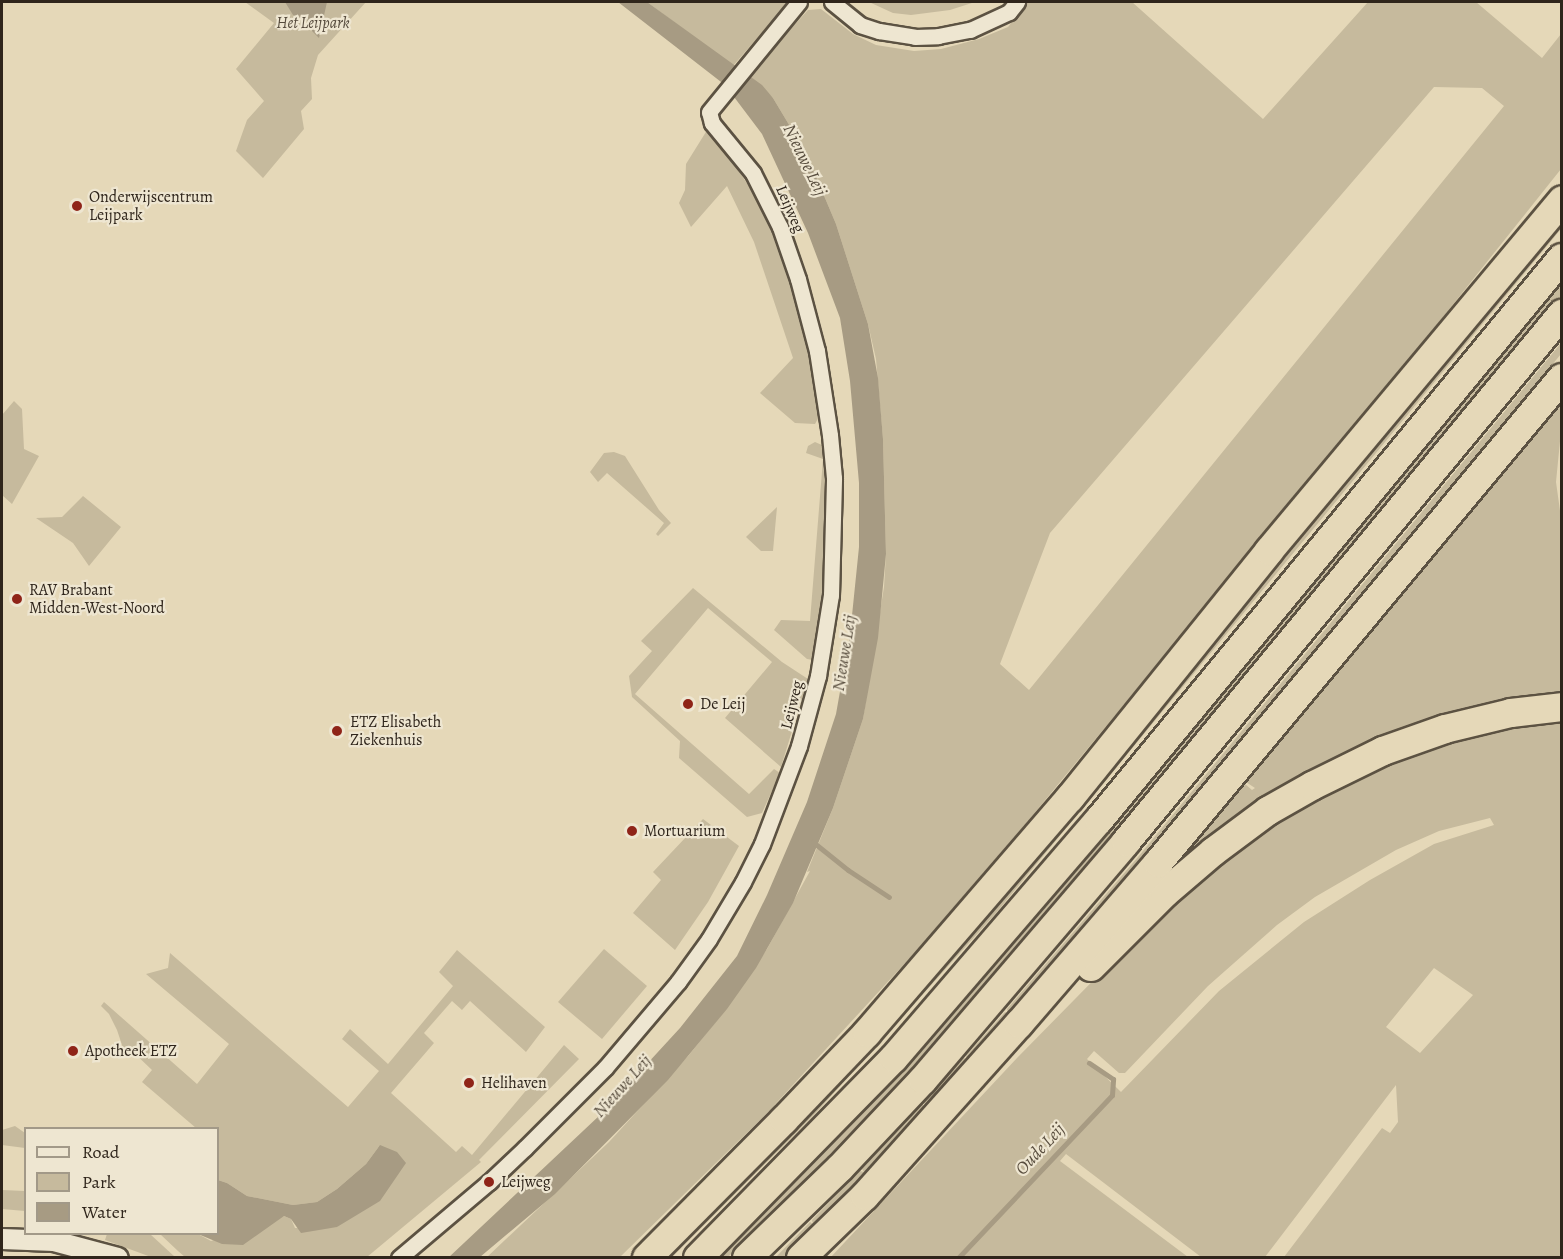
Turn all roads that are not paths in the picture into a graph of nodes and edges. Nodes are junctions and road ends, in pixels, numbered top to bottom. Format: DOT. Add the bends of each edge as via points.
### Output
graph roads {
  1 [pos="799,2"];
  2 [pos="832,2"];
  3 [pos="1017,2"];
  4 [pos="1562,200"];
  5 [pos="1562,258"];
  6 [pos="1562,314"];
  7 [pos="1562,378"];
  8 [pos="1562,706"];
  9 [pos="1019,1024"];
  10 [pos="2,1239"];
  11 [pos="118,1257"];
  12 [pos="399,1257"];
  13 [pos="647,1257"];
  14 [pos="698,1257"];
  15 [pos="747,1257"];
  16 [pos="801,1257"];
  1 -- 12 [label="street, Leijweg" via="715,101 709,118 753,173 780,227 808,315 823,387 834,478 833,564 822,657 809,714 762,844 709,939 678,982 605,1068 525,1148"];
  2 -- 3 [label="street" via="860,25 915,37 970,30 1009,12"];
  4 -- 13 [label="highway" via="1269,550 1070,798 882,1015"];
  5 -- 14 [label="highway" via="1099,820 894,1058"];
  6 -- 15 [label="highway" via="1126,842 923,1080 840,1168"];
  7 -- 9 [label="highway"];
  8 -- 9 [label="highway" via="1510,713 1445,729 1383,751 1268,811 1165,893 1073,986"];
  9 -- 16 [label="highway" via="865,1196"];
  10 -- 11 [label="street" via="54,1241"];
}
